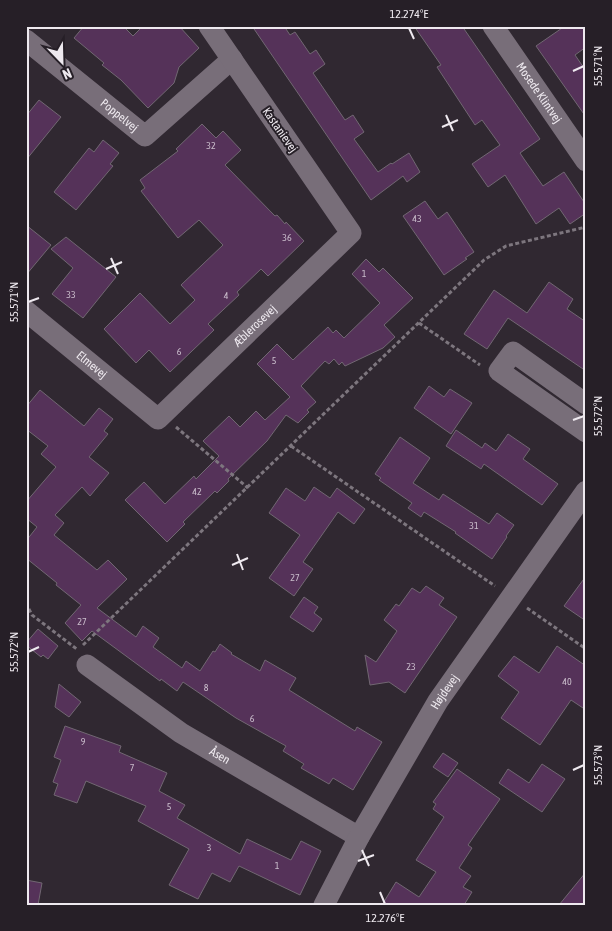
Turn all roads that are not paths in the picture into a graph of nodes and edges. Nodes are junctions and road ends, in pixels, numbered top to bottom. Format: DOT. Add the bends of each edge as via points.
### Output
graph roads {
  1 [pos="210,26"];
  2 [pos="493,26"];
  3 [pos="26,40"];
  4 [pos="232,59"];
  5 [pos="586,161"];
  6 [pos="351,233"];
  7 [pos="26,311"];
  8 [pos="586,404"];
  9 [pos="160,417"];
  10 [pos="586,432"];
  11 [pos="586,491"];
  12 [pos="82,658"];
  13 [pos="359,837"];
  14 [pos="324,905"];
  1 -- 4 [label="street, Kastanievej"];
  2 -- 5 [label="street, Mosede Klintvej"];
  3 -- 4 [label="street, Poppelvej" via="144,136"];
  4 -- 6 [label="street, Kastanievej"];
  6 -- 9 [label="street, Æblerosevej"];
  7 -- 9 [label="street, Elmevej"];
  8 -- 10 [label="street" via="512,352 499,372"];
  11 -- 13 [label="street, Højdevej" via="438,701"];
  12 -- 13 [label="street, Åsen" via="181,733"];
  13 -- 14 [label="street, Højdevej"];
}
